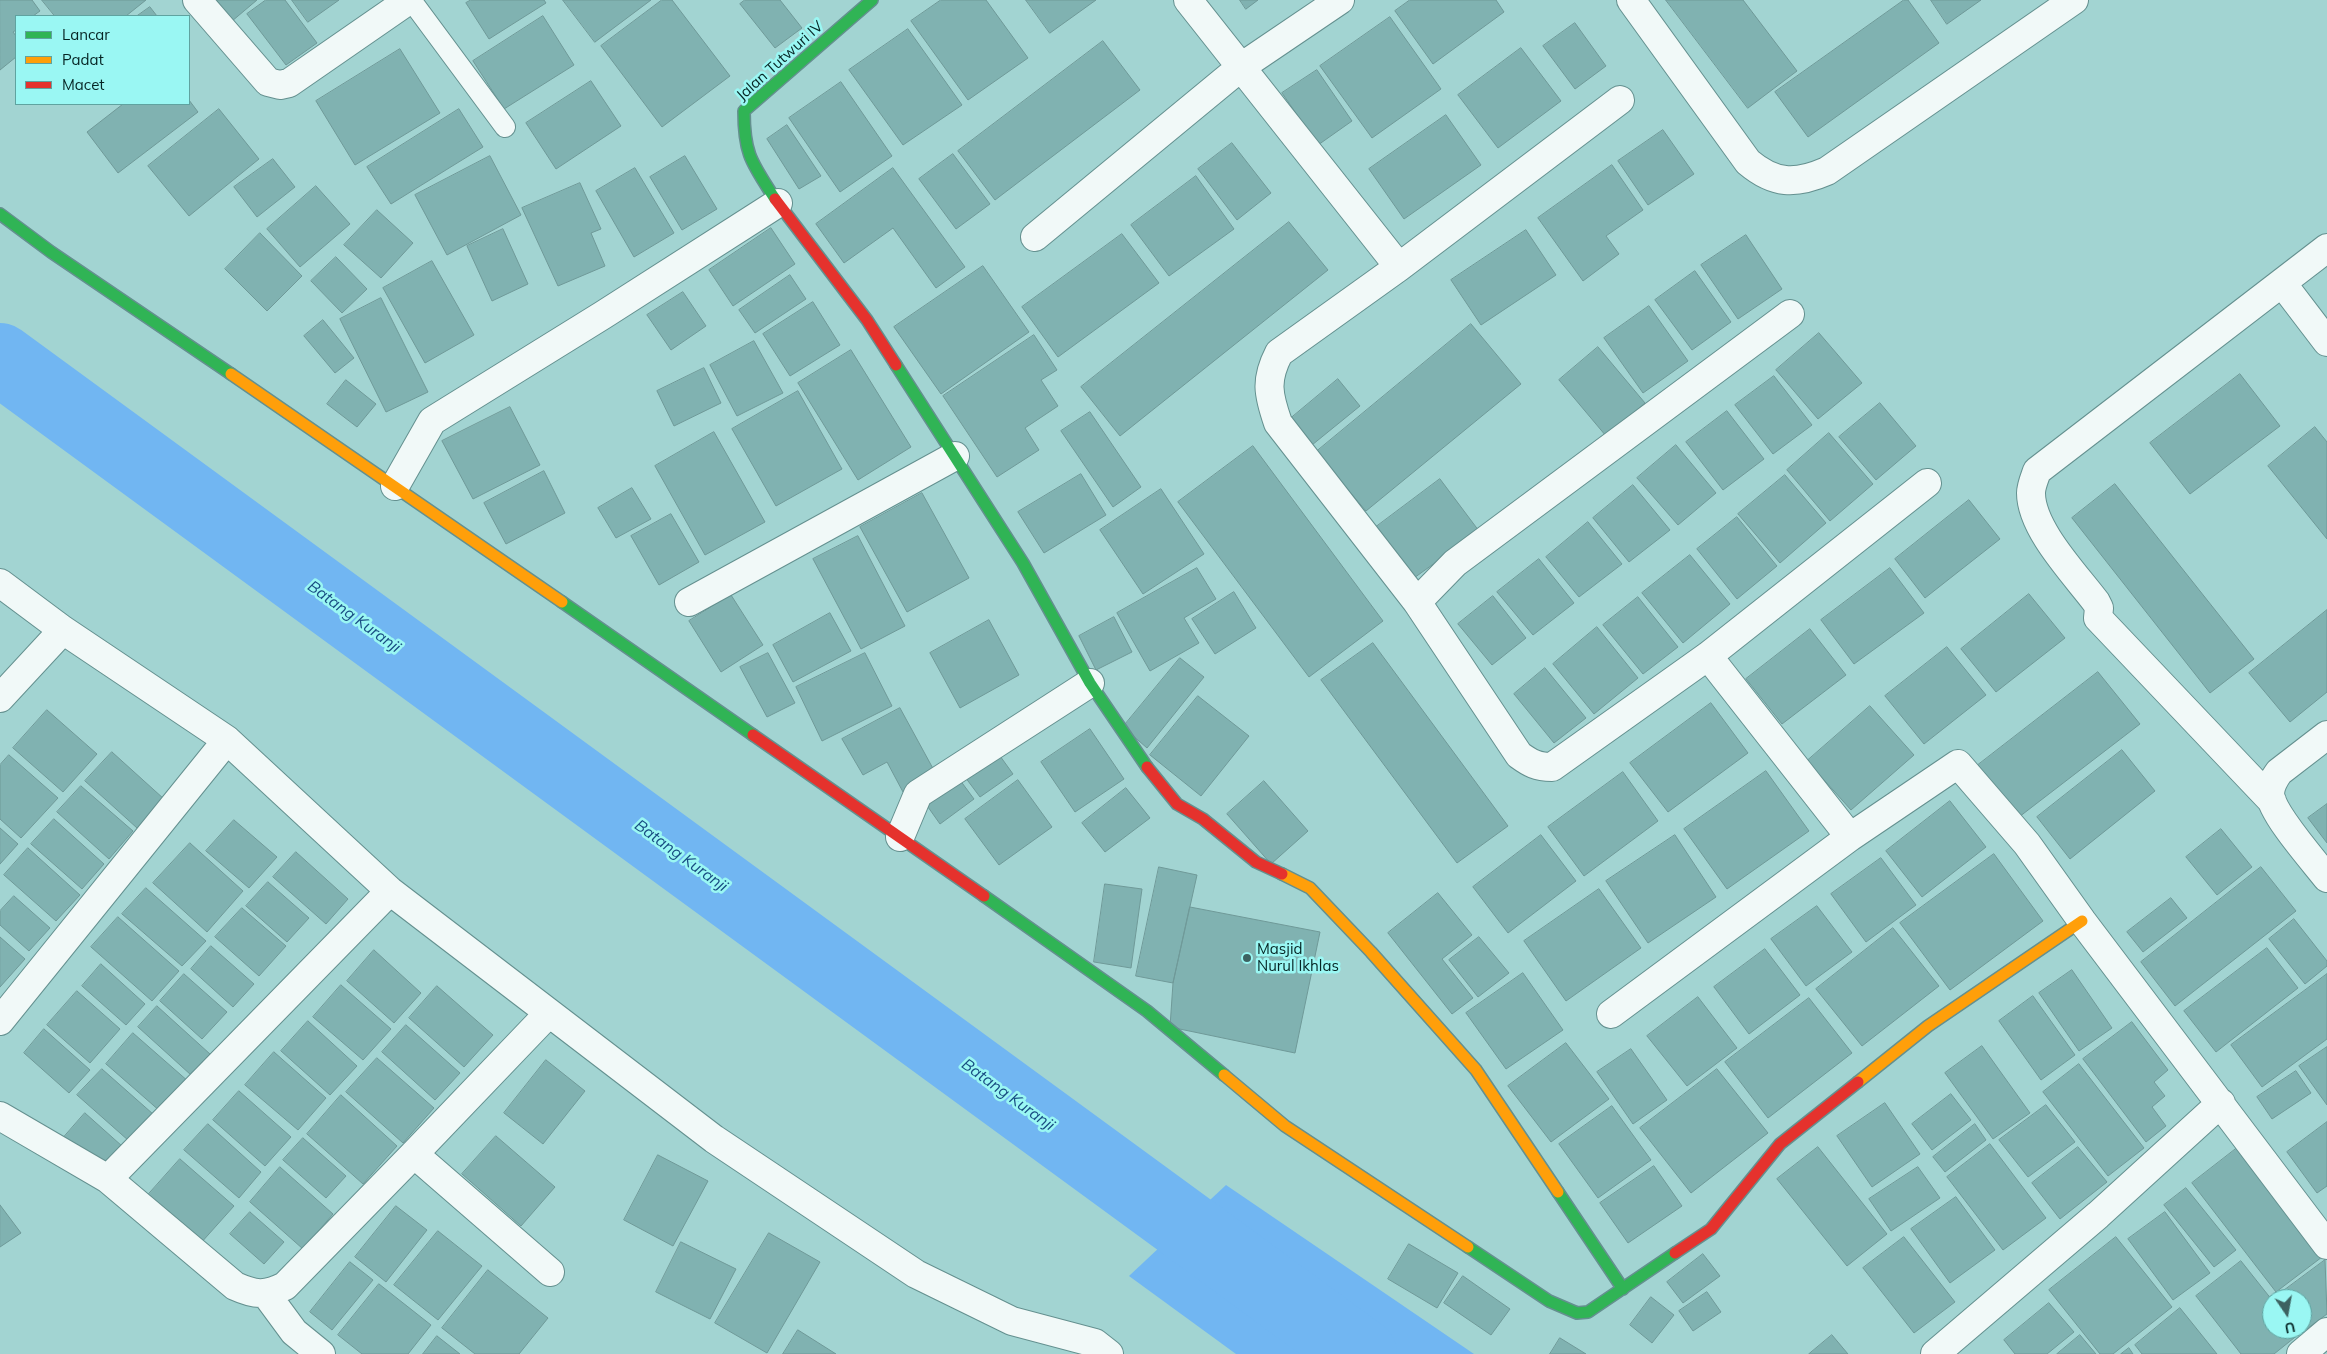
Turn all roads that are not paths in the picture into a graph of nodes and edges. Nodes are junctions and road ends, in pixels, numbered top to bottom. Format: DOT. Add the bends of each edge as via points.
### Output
graph roads {
  1 [pos="197,0"];
  2 [pos="410,0"];
  3 [pos="872,0"];
  4 [pos="1188,0"];
  5 [pos="1340,0"];
  6 [pos="1631,0"];
  7 [pos="2066,2"];
  8 [pos="1241,67"];
  9 [pos="1620,100"];
  10 [pos="505,127"];
  11 [pos="778,203"];
  12 [pos="0,214"];
  13 [pos="1035,237"];
  14 [pos="2327,248"];
  15 [pos="1398,267"];
  16 [pos="2282,283"];
  17 [pos="1790,314"];
  18 [pos="2327,342"];
  19 [pos="955,456"];
  20 [pos="1927,483"];
  21 [pos="395,486"];
  22 [pos="0,583"];
  23 [pos="689,602"];
  24 [pos="1416,602"];
  25 [pos="63,630"];
  26 [pos="1708,656"];
  27 [pos="1090,683"];
  28 [pos="0,698"];
  29 [pos="2327,735"];
  30 [pos="227,740"];
  31 [pos="2272,801"];
  32 [pos="900,836"];
  33 [pos="1850,837"];
  34 [pos="2327,878"];
  35 [pos="390,891"];
  36 [pos="2082,920"];
  37 [pos="549,1013"];
  38 [pos="1611,1014"];
  39 [pos="0,1020"];
  40 [pos="2221,1103"];
  41 [pos="0,1116"];
  42 [pos="414,1154"];
  43 [pos="108,1179"];
  44 [pos="2327,1245"];
  45 [pos="550,1272"];
  46 [pos="1623,1289"];
  47 [pos="266,1294"];
  48 [pos="2327,1332"];
  49 [pos="321,1354"];
  50 [pos="1109,1354"];
  51 [pos="1935,1354"];
  52 [pos="2301,1354"];
  1 -- 2 [label="street" via="268,82 280,85 289,83"];
  2 -- 10 [label="lane"];
  3 -- 11 [label="street, Jalan Tutwuri IV" via="744,111 744,134 750,160"];
  4 -- 8 [label="street"];
  5 -- 8 [label="street"];
  6 -- 7 [label="street" via="1748,162 1762,174 1792,182 1827,171"];
  8 -- 13 [label="street"];
  8 -- 15 [label="street"];
  9 -- 15 [label="street"];
  11 -- 19 [label="street" via="867,320"];
  11 -- 21 [label="street" via="432,421"];
  12 -- 21 [label="street"];
  14 -- 16 [label="street"];
  15 -- 24 [label="street" via="1279,353 1271,369 1268,388 1278,423"];
  16 -- 18 [label="street"];
  16 -- 31 [label="street" via="2038,471 2031,491 2038,521 2096,602 2098,618"];
  17 -- 24 [label="street" via="1455,564"];
  19 -- 23 [label="street"];
  19 -- 27 [label="street" via="1023,564"];
  20 -- 26 [label="street"];
  21 -- 32 [label="street"];
  22 -- 25 [label="street"];
  24 -- 26 [label="street" via="1519,755 1540,767 1552,766"];
  25 -- 28 [label="street"];
  25 -- 30 [label="street"];
  26 -- 33 [label="street"];
  27 -- 32 [label="street" via="918,794"];
  27 -- 46 [label="street" via="1158,783 1177,804 1256,862 1310,888 1372,952 1476,1070"];
  29 -- 31 [label="street" via="2279,772 2271,787"];
  30 -- 35 [label="street"];
  30 -- 39 [label="street"];
  31 -- 34 [label="street" via="2275,810"];
  32 -- 46 [label="street" via="1147,1011 1285,1126 1549,1301 1577,1313 1588,1312"];
  33 -- 36 [label="street" via="1958,764 2027,844"];
  33 -- 38 [label="street"];
  35 -- 37 [label="street"];
  35 -- 43 [label="street"];
  36 -- 40 [label="street"];
  36 -- 46 [label="street" via="1928,1026 1780,1144 1711,1229"];
  37 -- 42 [label="street"];
  37 -- 50 [label="street" via="714,1139 916,1274 1012,1321 1095,1343"];
  40 -- 44 [label="street"];
  40 -- 51 [label="street" via="2098,1216"];
  41 -- 43 [label="street"];
  42 -- 45 [label="street"];
  42 -- 47 [label="street" via="285,1286"];
  43 -- 47 [label="street" via="235,1286 251,1293"];
  47 -- 49 [label="street" via="294,1332"];
  48 -- 52 [label="street"];
}
